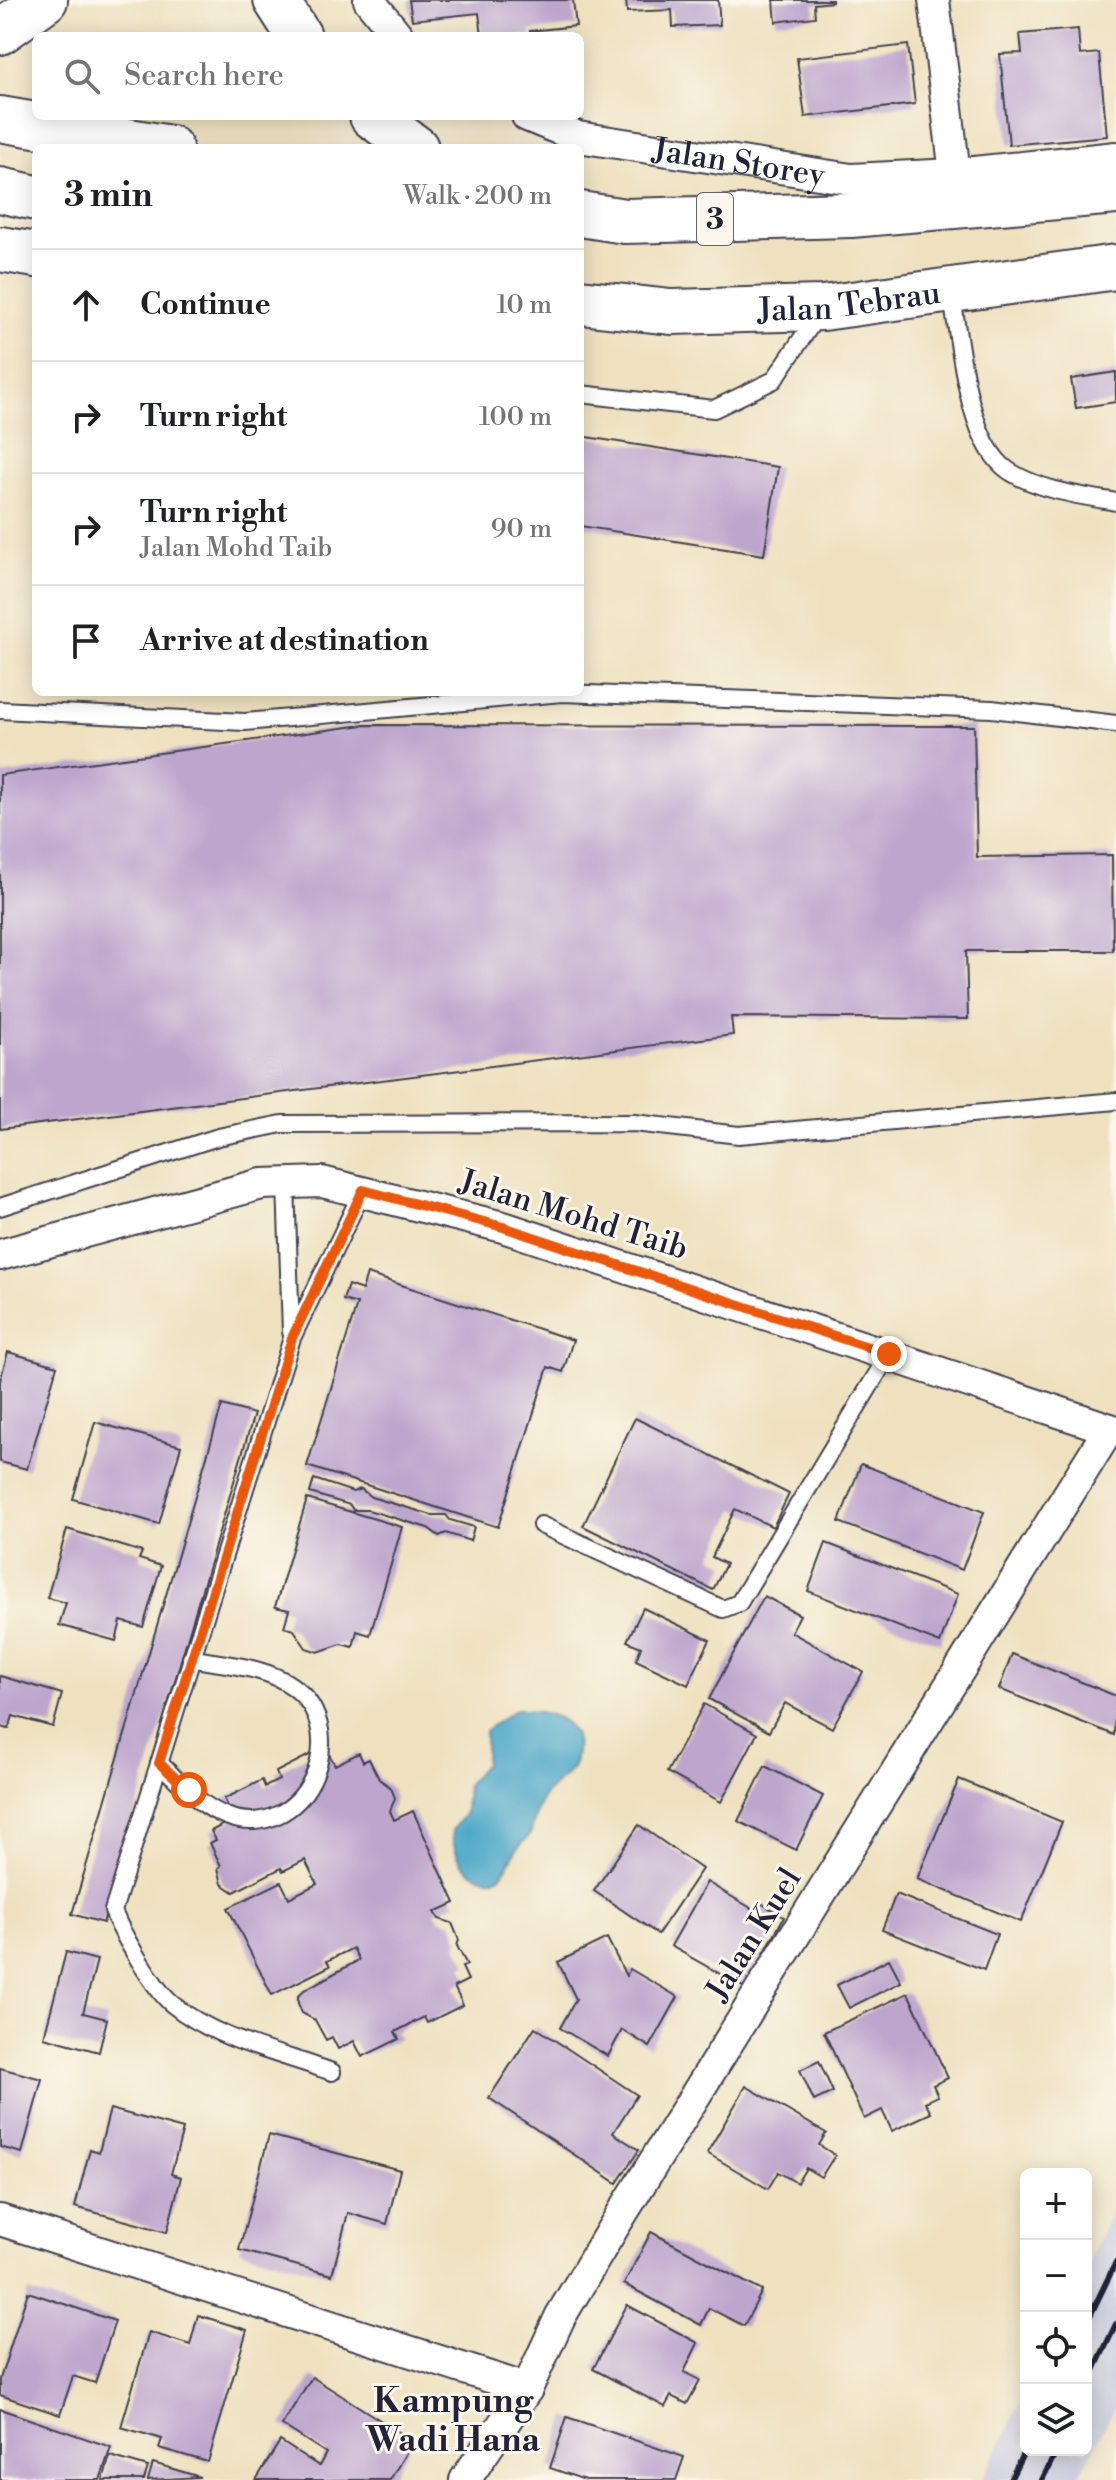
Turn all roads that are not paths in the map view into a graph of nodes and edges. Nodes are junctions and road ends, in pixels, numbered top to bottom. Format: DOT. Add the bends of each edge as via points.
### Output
graph roads {
  1 [pos="45,0"];
  2 [pos="276,0"];
  3 [pos="369,0"];
  4 [pos="934,0"];
  5 [pos="0,32"];
  6 [pos="296,32"];
  7 [pos="395,32"];
  8 [pos="0,110"];
  9 [pos="0,119"];
  10 [pos="378,120"];
  11 [pos="537,120"];
  12 [pos="44,126"];
  13 [pos="147,144"];
  14 [pos="410,144"];
  15 [pos="1116,157"];
  16 [pos="955,174"];
  17 [pos="0,190"];
  18 [pos="1116,192"];
  19 [pos="32,197"];
  20 [pos="584,215"];
  21 [pos="0,249"];
  22 [pos="32,254"];
  23 [pos="1116,267"];
  24 [pos="950,290"];
  25 [pos="584,302"];
  26 [pos="823,308"];
  27 [pos="584,394"];
  28 [pos="1116,502"];
  29 [pos="584,694"];
  30 [pos="529,696"];
  31 [pos="0,710"];
  32 [pos="1116,724"];
  33 [pos="1116,1101"];
  34 [pos="286,1183"];
  35 [pos="363,1190"];
  36 [pos="0,1207"];
  37 [pos="0,1255"];
  38 [pos="292,1338"];
  39 [pos="889,1354"];
  40 [pos="1112,1430"];
  41 [pos="541,1525"];
  42 [pos="191,1658"];
  43 [pos="159,1763"];
  44 [pos="332,2072"];
  45 [pos="0,2220"];
  46 [pos="527,2389"];
  47 [pos="465,2480"];
  1 -- 5 [label="main road"];
  2 -- 6 [label="main road"];
  3 -- 7 [label="street"];
  4 -- 16 [label="street"];
  8 -- 12 [label="main road"];
  9 -- 12 [label="main road"];
  10 -- 14 [label="main road"];
  11 -- 16 [label="street, Jalan Storey" via="578,137 851,179"];
  12 -- 13 [label="main road"];
  15 -- 16 [label="street"];
  17 -- 19 [label="main road"];
  18 -- 20 [label="main road, 3" via="851,215 625,221"];
  21 -- 22 [label="main road"];
  23 -- 24 [label="main road, Jalan Tebrau"];
  24 -- 26 [label="main road, Jalan Tebrau"];
  24 -- 28 [label="lane" via="977,427 990,451 1007,470 1033,483"];
  25 -- 26 [label="main road, Jalan Tebrau" via="671,312"];
  26 -- 27 [label="lane" via="774,380 714,409"];
  29 -- 32 [label="lane" via="992,709"];
  30 -- 31 [label="lane" via="245,722"];
  33 -- 36 [label="lane" via="739,1135 634,1123 282,1124 218,1137"];
  34 -- 35 [label="street, Jalan Mohd Taib" via="322,1182"];
  34 -- 37 [label="street, Jalan Mohd Taib" via="262,1184"];
  34 -- 38 [label="lane"];
  35 -- 38 [label="lane"];
  35 -- 39 [label="street, Jalan Mohd Taib" via="503,1227"];
  38 -- 42 [label="lane"];
  39 -- 40 [label="street, Jalan Mohd Taib"];
  39 -- 41 [label="lane" via="739,1603 723,1609"];
  40 -- 46 [label="street, Jalan Kuel" via="605,2241 560,2317"];
  42 -- 43 [label="lane"];
  42 -- 43 [label="lane" via="272,1675 293,1686 310,1705 320,1728 322,1754 315,1778 300,1799 279,1814 255,1820 229,1818 206,1807"];
  43 -- 44 [label="lane" via="113,1911 121,1933 170,2003 210,2028"];
  45 -- 46 [label="street"];
  46 -- 47 [label="street, Jalan Kuel"];
}
